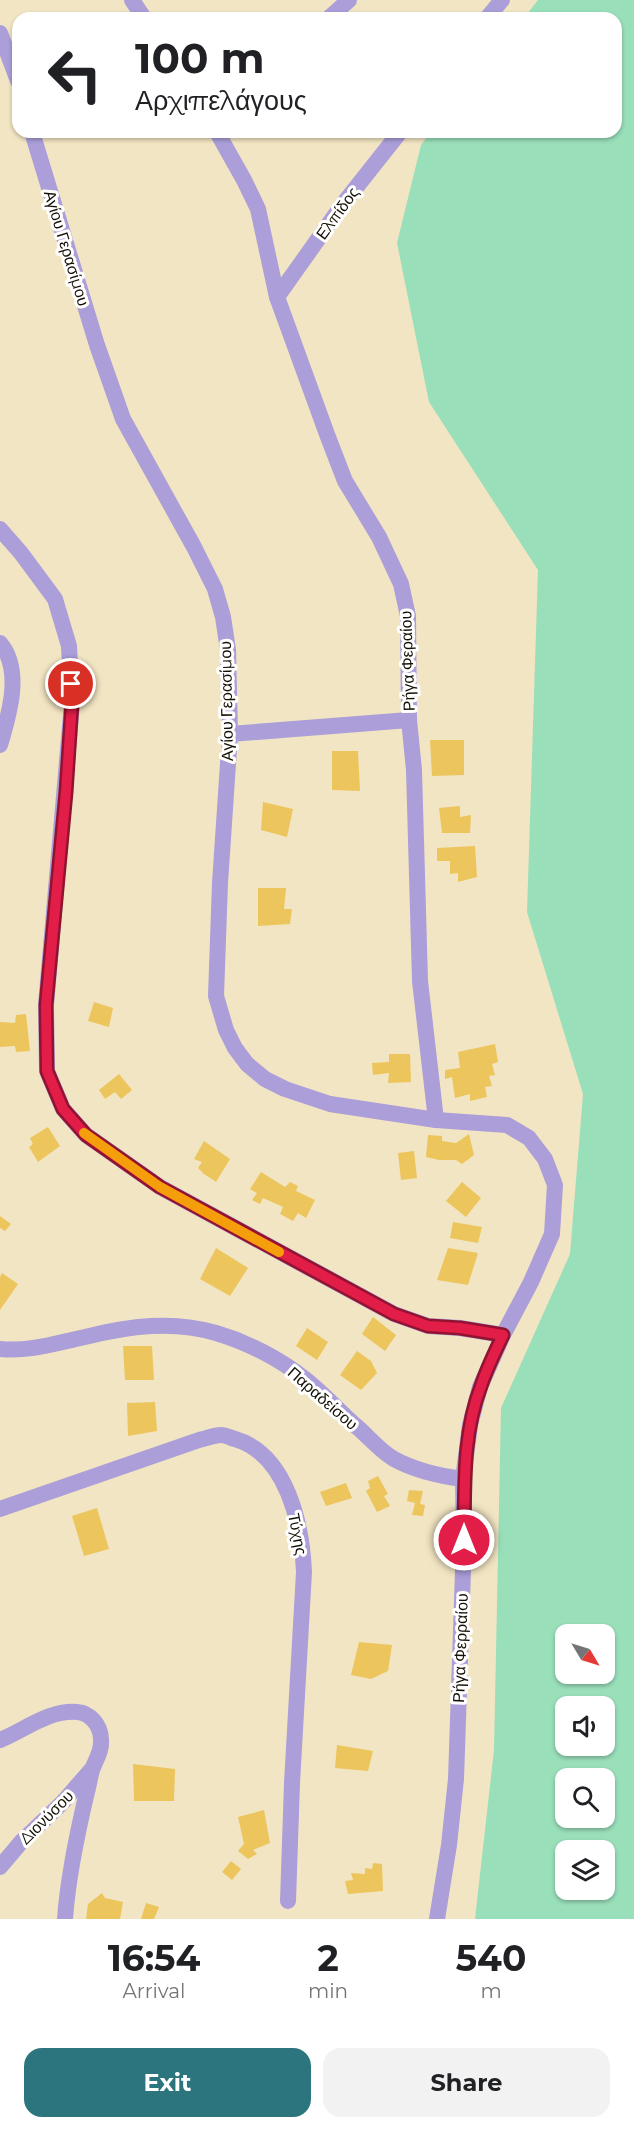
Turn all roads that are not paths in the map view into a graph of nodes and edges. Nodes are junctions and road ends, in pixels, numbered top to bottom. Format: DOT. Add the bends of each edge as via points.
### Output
graph roads {
  1 [pos="349,0"];
  2 [pos="502,0"];
  3 [pos="335,12"];
  4 [pos="492,12"];
  5 [pos="0,33"];
  6 [pos="12,65"];
  7 [pos="34,138"];
  8 [pos="220,138"];
  9 [pos="395,138"];
  10 [pos="277,297"];
  11 [pos="0,529"];
  12 [pos="0,643"];
  13 [pos="409,720"];
  14 [pos="230,734"];
  15 [pos="0,745"];
  16 [pos="436,1120"];
  17 [pos="503,1335"];
  18 [pos="0,1349"];
  19 [pos="463,1479"];
  20 [pos="0,1509"];
  21 [pos="1,1741"];
  22 [pos="93,1767"];
  23 [pos="0,1867"];
  24 [pos="288,1901"];
  25 [pos="65,1919"];
  26 [pos="437,1919"];
  1 -- 3 [label="street"];
  2 -- 4 [label="street"];
  5 -- 6 [label="street"];
  7 -- 14 [label="street, Αγίου Γερασίμου" via="123,418 215,589 228,650"];
  8 -- 10 [label="street, Ρήγα Φεραίου" via="258,209"];
  9 -- 10 [label="street, Ελπίδος"];
  10 -- 13 [label="street, Ρήγα Φεραίου" via="345,481 379,537 401,585 408,616"];
  11 -- 17 [label="street" via="55,599 69,646 72,703 46,1005 47,1071 63,1109 86,1135 160,1187 394,1314 428,1326"];
  12 -- 15 [label="street" via="10,662 12,688"];
  13 -- 14 [label="street"];
  13 -- 16 [label="street, Ρήγα Φεραίου" via="420,981"];
  14 -- 16 [label="street, Αγίου Γερασίμου" via="219,883 216,996 235,1048 265,1079 285,1089 330,1104"];
  16 -- 17 [label="street, Ρήγα Φερραίου" via="507,1125 529,1138 545,1159 555,1185 552,1234"];
  17 -- 19 [label="street, Ρήγα Φερραίου" via="480,1387"];
  18 -- 19 [label="street, Παραδείσου" via="39,1349 86,1336 154,1325 180,1325 217,1333 288,1366 392,1457 431,1474"];
  19 -- 26 [label="street, Ρήγα Φερραίου" via="456,1779"];
  20 -- 24 [label="street, Τύχης" via="221,1435 244,1442 270,1462 293,1505 303,1543"];
  21 -- 22 [label="street" via="46,1717 87,1714 98,1724 102,1739"];
  22 -- 23 [label="street, Διονύσου"];
  22 -- 25 [label="street" via="76,1835"];
}
